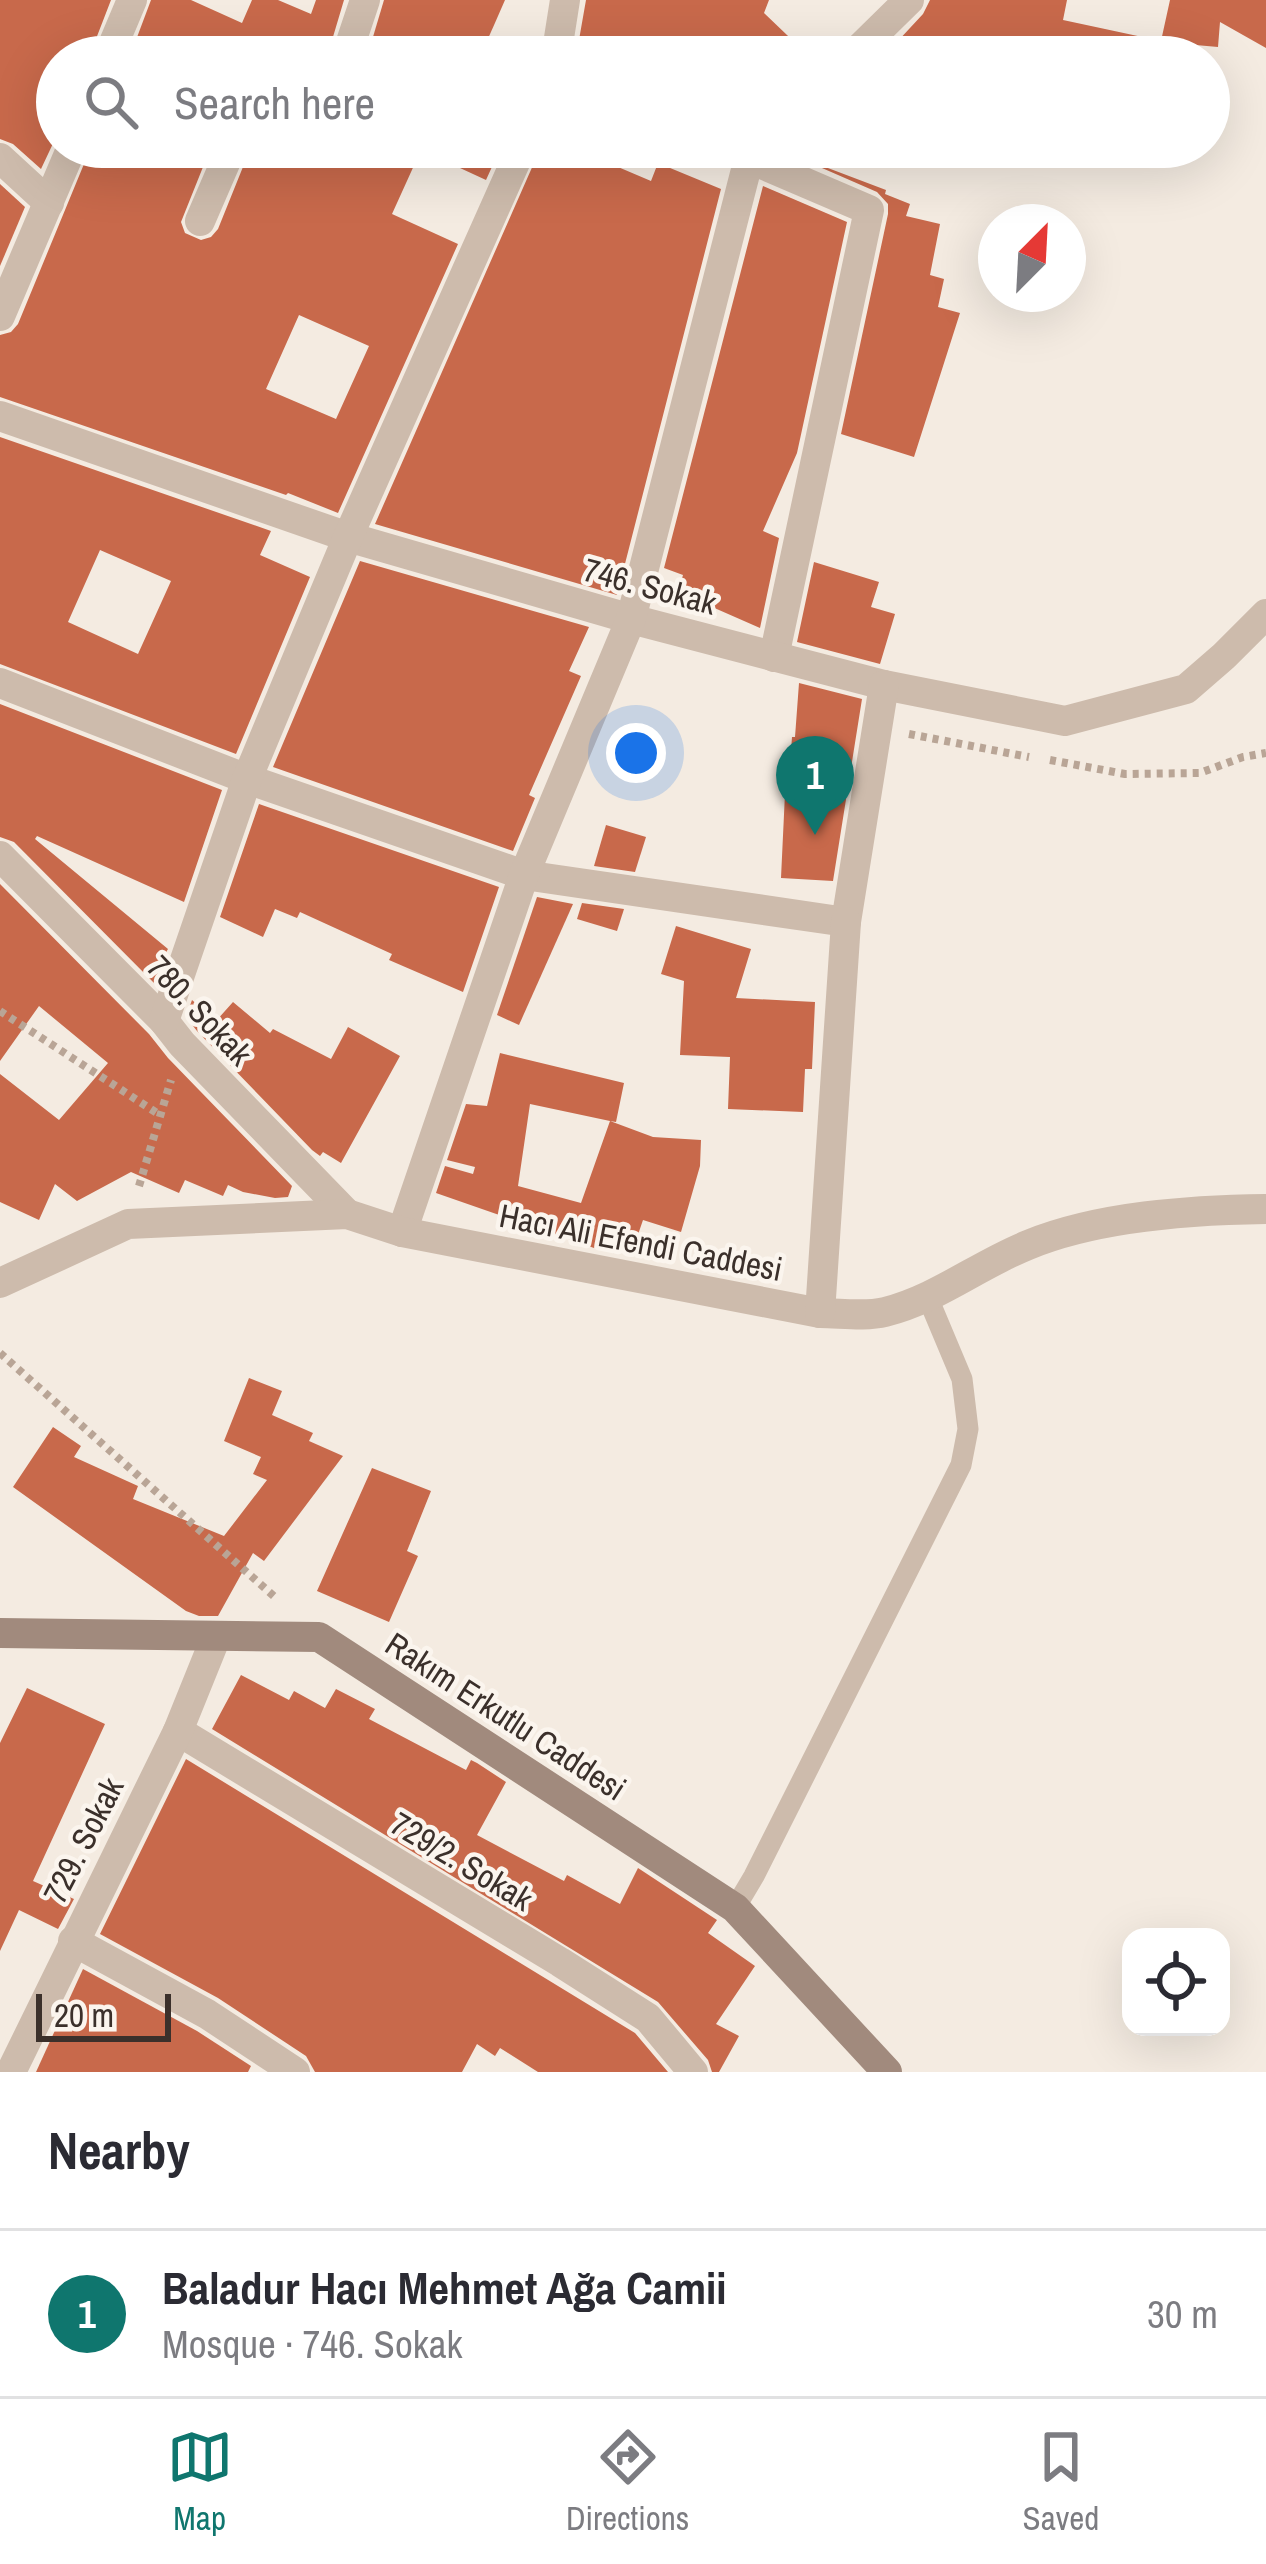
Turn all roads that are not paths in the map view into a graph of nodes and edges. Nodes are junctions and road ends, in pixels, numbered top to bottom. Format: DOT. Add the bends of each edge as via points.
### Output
graph roads {
  1 [pos="132,0"];
  2 [pos="365,0"];
  3 [pos="565,0"];
  4 [pos="909,0"];
  5 [pos="117,36"];
  6 [pos="353,36"];
  7 [pos="559,36"];
  8 [pos="872,36"];
  9 [pos="0,158"];
  10 [pos="63,168"];
  11 [pos="223,168"];
  12 [pos="513,168"];
  13 [pos="739,168"];
  14 [pos="779,168"];
  15 [pos="49,203"];
  16 [pos="200,221"];
  17 [pos="0,316"];
  18 [pos="0,416"];
  19 [pos="349,537"];
  20 [pos="1266,614"];
  21 [pos="631,619"];
  22 [pos="774,657"];
  23 [pos="0,683"];
  24 [pos="884,685"];
  25 [pos="247,778"];
  26 [pos="0,856"];
  27 [pos="524,875"];
  28 [pos="846,922"];
  29 [pos="173,1033"];
  30 [pos="1266,1209"];
  31 [pos="347,1214"];
  32 [pos="402,1232"];
  33 [pos="0,1283"];
  34 [pos="928,1298"];
  35 [pos="820,1313"];
  36 [pos="0,1633"];
  37 [pos="216,1637"];
  38 [pos="178,1731"];
  39 [pos="735,1908"];
  40 [pos="73,1941"];
  41 [pos="11,2072"];
  42 [pos="295,2072"];
  43 [pos="693,2072"];
  44 [pos="886,2072"];
  1 -- 5 [label="street"];
  2 -- 6 [label="street"];
  3 -- 7 [label="street"];
  4 -- 8 [label="street"];
  9 -- 15 [label="street"];
  10 -- 15 [label="street"];
  11 -- 16 [label="street"];
  12 -- 19 [label="street"];
  13 -- 21 [label="street"];
  14 -- 22 [label="street" via="869,210"];
  15 -- 17 [label="street"];
  18 -- 19 [label="street, 746. Sokak"];
  19 -- 21 [label="street, 746. Sokak"];
  19 -- 25 [label="street"];
  20 -- 24 [label="street, 746. Sokak" via="1186,689 1065,721"];
  21 -- 22 [label="street, 746. Sokak"];
  21 -- 27 [label="street"];
  22 -- 24 [label="street, 746. Sokak"];
  23 -- 25 [label="street"];
  24 -- 28 [label="street"];
  25 -- 27 [label="street"];
  25 -- 29 [label="street"];
  26 -- 29 [label="street, 780. Sokak"];
  27 -- 28 [label="street"];
  27 -- 32 [label="street"];
  28 -- 35 [label="street"];
  29 -- 31 [label="street, 780. Sokak"];
  30 -- 34 [label="street, Hacı Ali Efendi Caddesi" via="1080,1229 1029,1244"];
  31 -- 32 [label="street, Hacı Ali Efendi Caddesi"];
  31 -- 33 [label="street, Hacı Ali Efendi Caddesi" via="128,1224"];
  32 -- 35 [label="street, Hacı Ali Efendi Caddesi"];
  34 -- 35 [label="street, Hacı Ali Efendi Caddesi" via="880,1314"];
  34 -- 39 [label="lane" via="962,1379 968,1429 961,1465"];
  36 -- 37 [label="main road"];
  37 -- 38 [label="street, 729. Sokak"];
  37 -- 39 [label="main road, Rakım Erkutlu Caddesi" via="319,1637"];
  38 -- 40 [label="street, 729. Sokak"];
  38 -- 43 [label="street, 729/2. Sokak" via="648,2018"];
  39 -- 44 [label="main road, Rakım Erkutlu Caddesi"];
  40 -- 41 [label="street, 729. Sokak"];
  40 -- 42 [label="street"];
}
